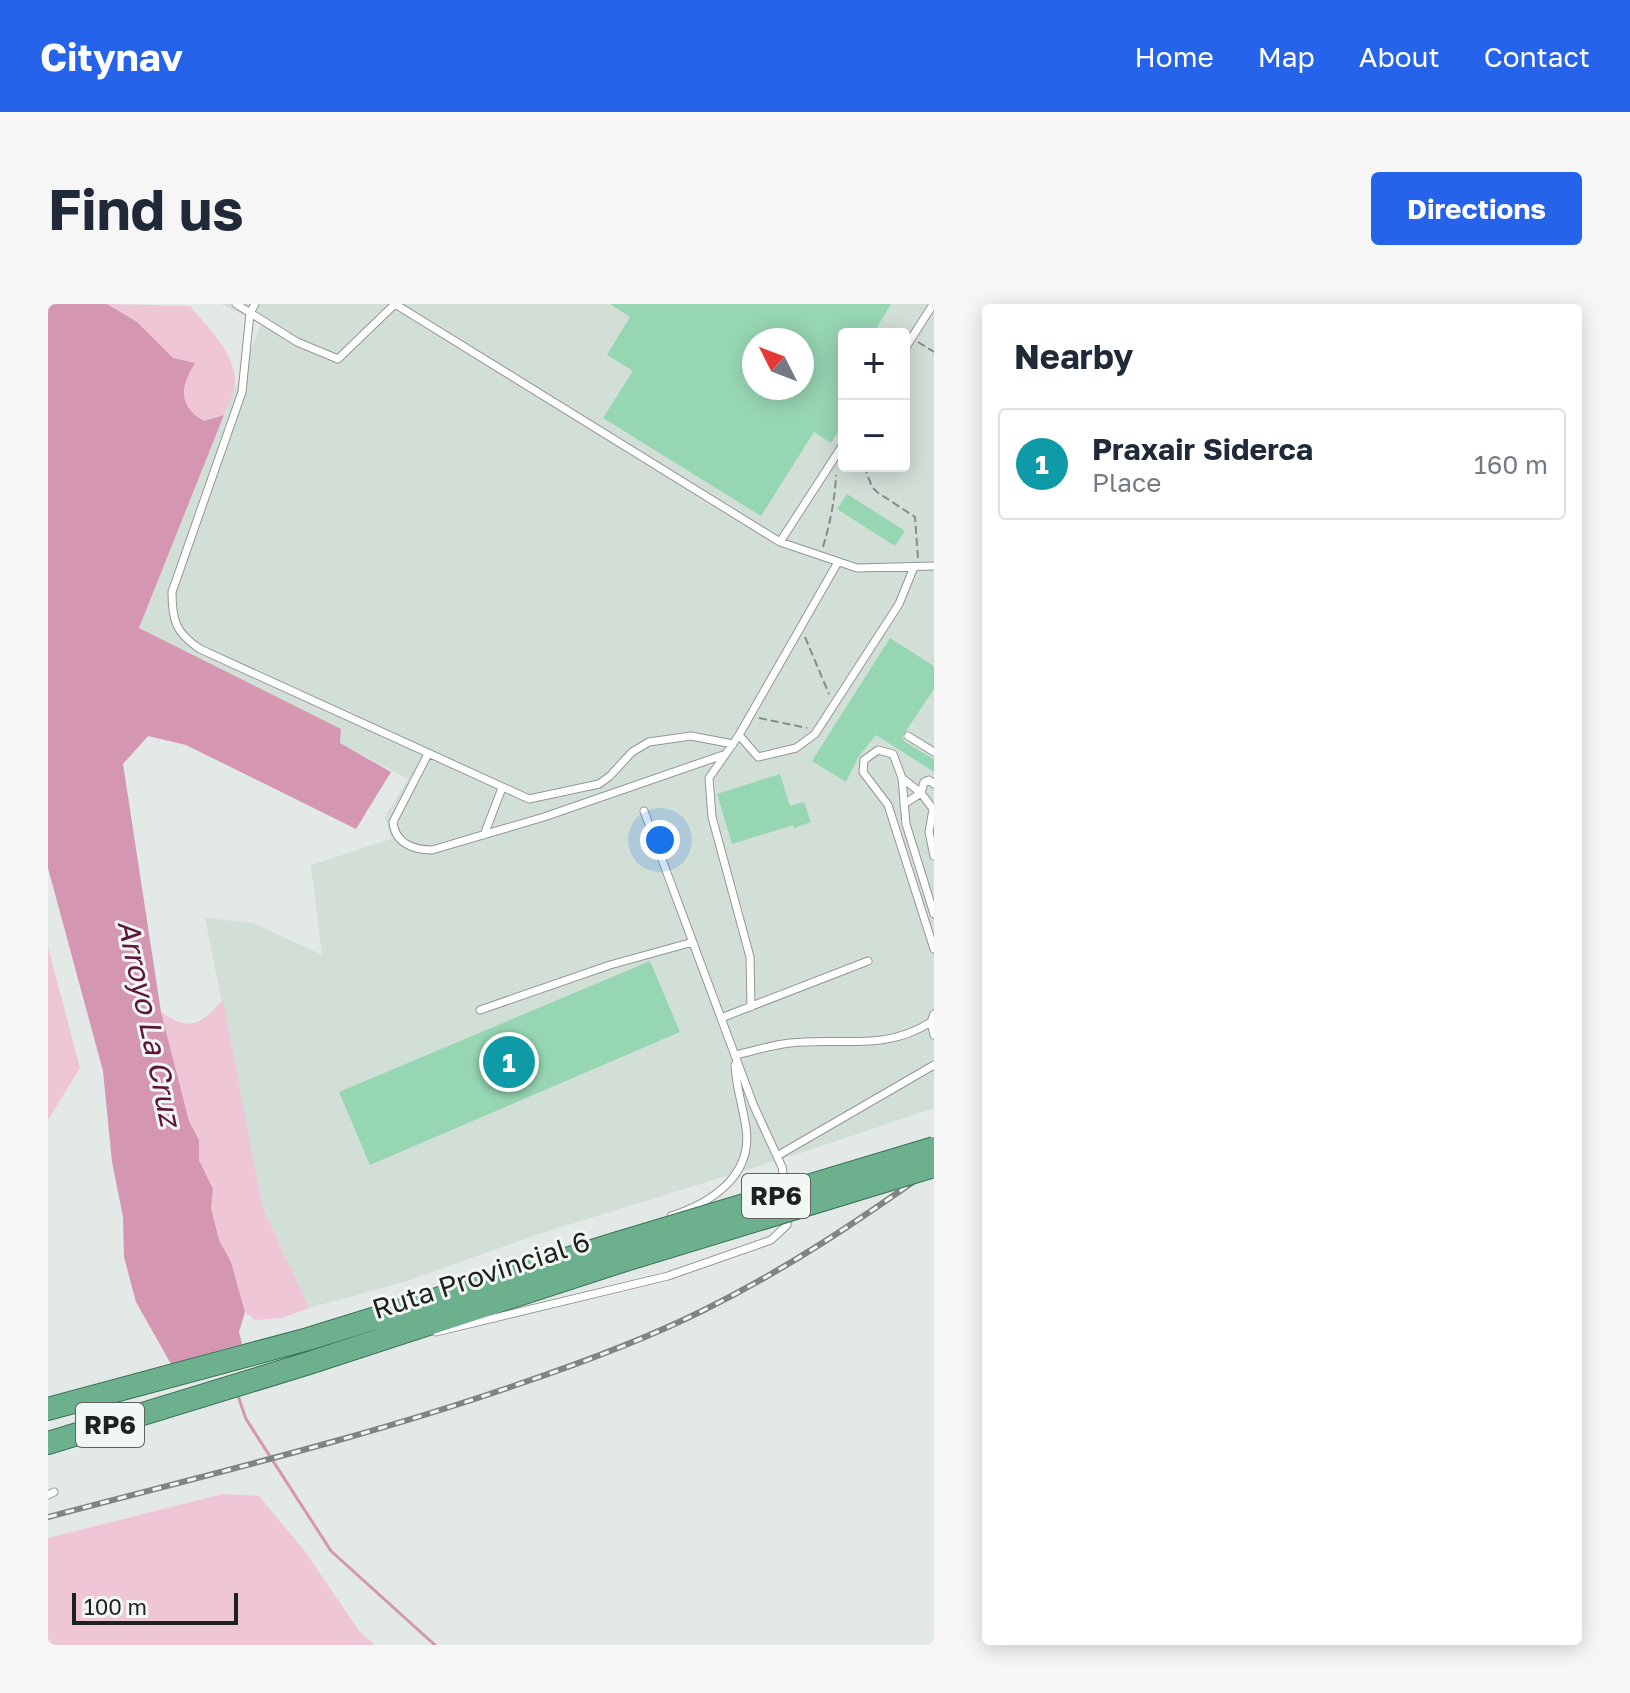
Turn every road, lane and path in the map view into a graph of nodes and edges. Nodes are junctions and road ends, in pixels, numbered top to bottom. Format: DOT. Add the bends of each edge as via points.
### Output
graph roads {
  1 [pos="236,304"];
  2 [pos="255,304"];
  3 [pos="395,304"];
  4 [pos="932,305"];
  5 [pos="250,313"];
  6 [pos="912,338"];
  7 [pos="910,341"];
  8 [pos="934,352"];
  9 [pos="838,452"];
  10 [pos="832,461"];
  11 [pos="866,472"];
  12 [pos="780,542"];
  13 [pos="820,556"];
  14 [pos="838,562"];
  15 [pos="934,566"];
  16 [pos="918,567"];
  17 [pos="801,627"];
  18 [pos="834,706"];
  19 [pos="750,716"];
  20 [pos="818,731"];
  21 [pos="739,735"];
  22 [pos="908,736"];
  23 [pos="733,744"];
  24 [pos="934,752"];
  25 [pos="428,754"];
  26 [pos="726,754"];
  27 [pos="902,778"];
  28 [pos="934,784"];
  29 [pos="502,788"];
  30 [pos="921,793"];
  31 [pos="904,804"];
  32 [pos="644,811"];
  33 [pos="933,813"];
  34 [pos="484,835"];
  35 [pos="932,844"];
  36 [pos="934,856"];
  37 [pos="934,914"];
  38 [pos="693,942"];
  39 [pos="934,949"];
  40 [pos="868,961"];
  41 [pos="751,1007"];
  42 [pos="480,1010"];
  43 [pos="721,1018"];
  44 [pos="933,1018"];
  45 [pos="934,1035"];
  46 [pos="735,1055"];
  47 [pos="934,1065"];
  48 [pos="934,1148"];
  49 [pos="777,1156"];
  50 [pos="934,1166"];
  51 [pos="660,1220"];
  52 [pos="625,1244"];
  53 [pos="315,1361"];
  54 [pos="164,1379"];
  55 [pos="48,1401"];
  56 [pos="48,1409"];
  57 [pos="48,1443"];
  1 -- 5 [label="lane"];
  2 -- 5 [label="lane"];
  3 -- 5 [label="lane" via="338,359"];
  3 -- 12 [label="lane"];
  4 -- 6 [label="lane"];
  5 -- 25 [label="lane" via="242,392 172,592 177,626 200,649"];
  6 -- 7 [label="lane"];
  6 -- 8 [label="path"];
  9 -- 10 [label="lane"];
  10 -- 12 [label="lane"];
  10 -- 13 [label="path" via="835,505"];
  11 -- 16 [label="path" via="877,492 915,517"];
  12 -- 13 [label="lane"];
  13 -- 14 [label="lane"];
  14 -- 16 [label="lane" via="857,568"];
  14 -- 17 [label="lane"];
  15 -- 16 [label="lane"];
  16 -- 18 [label="lane"];
  17 -- 18 [label="path"];
  17 -- 19 [label="lane"];
  18 -- 20 [label="lane"];
  19 -- 20 [label="path"];
  19 -- 21 [label="lane"];
  20 -- 21 [label="lane" via="796,748 758,757"];
  21 -- 23 [label="lane"];
  22 -- 24 [label="lane"];
  23 -- 26 [label="lane"];
  23 -- 29 [label="lane" via="691,736 649,742 599,784 529,799"];
  25 -- 29 [label="lane"];
  25 -- 34 [label="lane" via="393,822 394,833 410,846 432,850"];
  26 -- 34 [label="lane"];
  26 -- 41 [label="lane" via="709,778 712,817 750,957"];
  27 -- 30 [label="lane"];
  27 -- 31 [label="lane"];
  27 -- 39 [label="lane" via="893,754 878,750 864,760 863,772 888,805"];
  28 -- 30 [label="lane" via="924,782"];
  29 -- 34 [label="lane"];
  30 -- 31 [label="lane"];
  30 -- 33 [label="lane"];
  31 -- 37 [label="lane"];
  32 -- 38 [label="lane"];
  33 -- 35 [label="lane"];
  35 -- 36 [label="lane"];
  38 -- 42 [label="lane"];
  38 -- 43 [label="lane"];
  40 -- 41 [label="lane"];
  41 -- 43 [label="lane"];
  43 -- 46 [label="lane"];
  44 -- 45 [label="lane"];
  44 -- 46 [label="lane" via="916,1032 886,1041 790,1043"];
  46 -- 49 [label="lane"];
  46 -- 51 [label="lane" via="747,1131 745,1156 733,1181 700,1204"];
  47 -- 49 [label="lane"];
  48 -- 52 [label="highway, Ruta Provincial 6 / RP6, bridge"];
  49 -- 53 [label="lane" via="789,1204 787,1225 771,1240 609,1292"];
  50 -- 52 [label="highway, Ruta Provincial 6 / RP6, bridge"];
  52 -- 53 [label="highway, Ruta Provincial 6 / RP6"];
  52 -- 54 [label="highway, Ruta Provincial 6 / RP6"];
  53 -- 57 [label="highway, Ruta Provincial 6 / RP6"];
  54 -- 55 [label="highway"];
  54 -- 56 [label="highway, Ruta Provincial 6 / RP6"];
}
